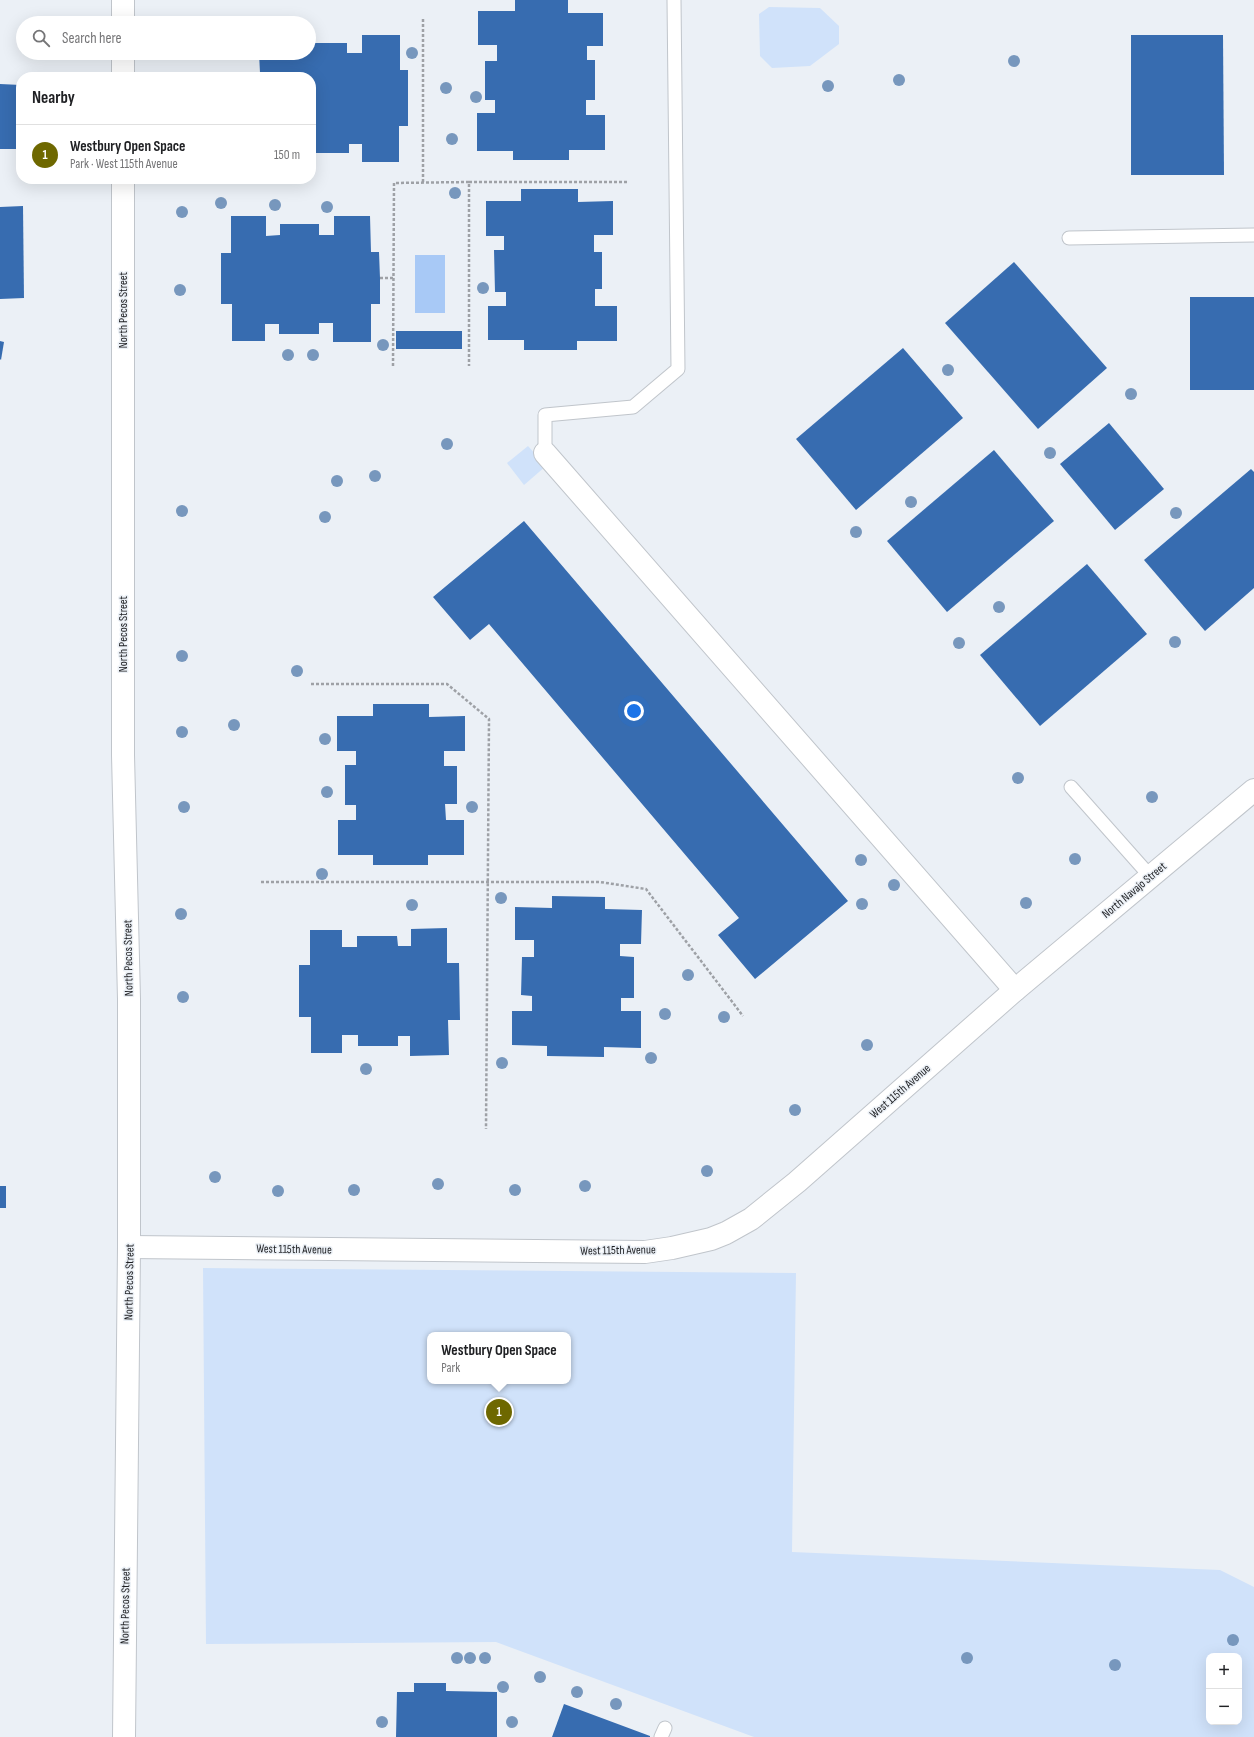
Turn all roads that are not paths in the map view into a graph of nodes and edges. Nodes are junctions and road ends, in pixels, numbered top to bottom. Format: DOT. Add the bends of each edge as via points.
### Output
graph roads {
  1 [pos="123,0"];
  2 [pos="674,0"];
  3 [pos="123,16"];
  4 [pos="123,60"];
  5 [pos="123,72"];
  6 [pos="123,184"];
  7 [pos="1254,235"];
  8 [pos="1069,238"];
  9 [pos="545,453"];
  10 [pos="1071,787"];
  11 [pos="1254,790"];
  12 [pos="1150,876"];
  13 [pos="1015,990"];
  14 [pos="129,1247"];
  15 [pos="124,1737"];
  1 -- 3 [label="street"];
  2 -- 9 [label="lane" via="678,369 634,407 545,415"];
  4 -- 5 [label="street"];
  6 -- 14 [label="street, North Pecos Street" via="123,755 129,999"];
  7 -- 8 [label="lane"];
  9 -- 13 [label="street"];
  10 -- 12 [label="lane"];
  11 -- 12 [label="street, North Navajo Street"];
  12 -- 13 [label="street, North Navajo Street"];
  13 -- 14 [label="street, West 115th Avenue" via="786,1191 751,1219 711,1239 645,1252"];
  14 -- 15 [label="street, North Pecos Street"];
}
